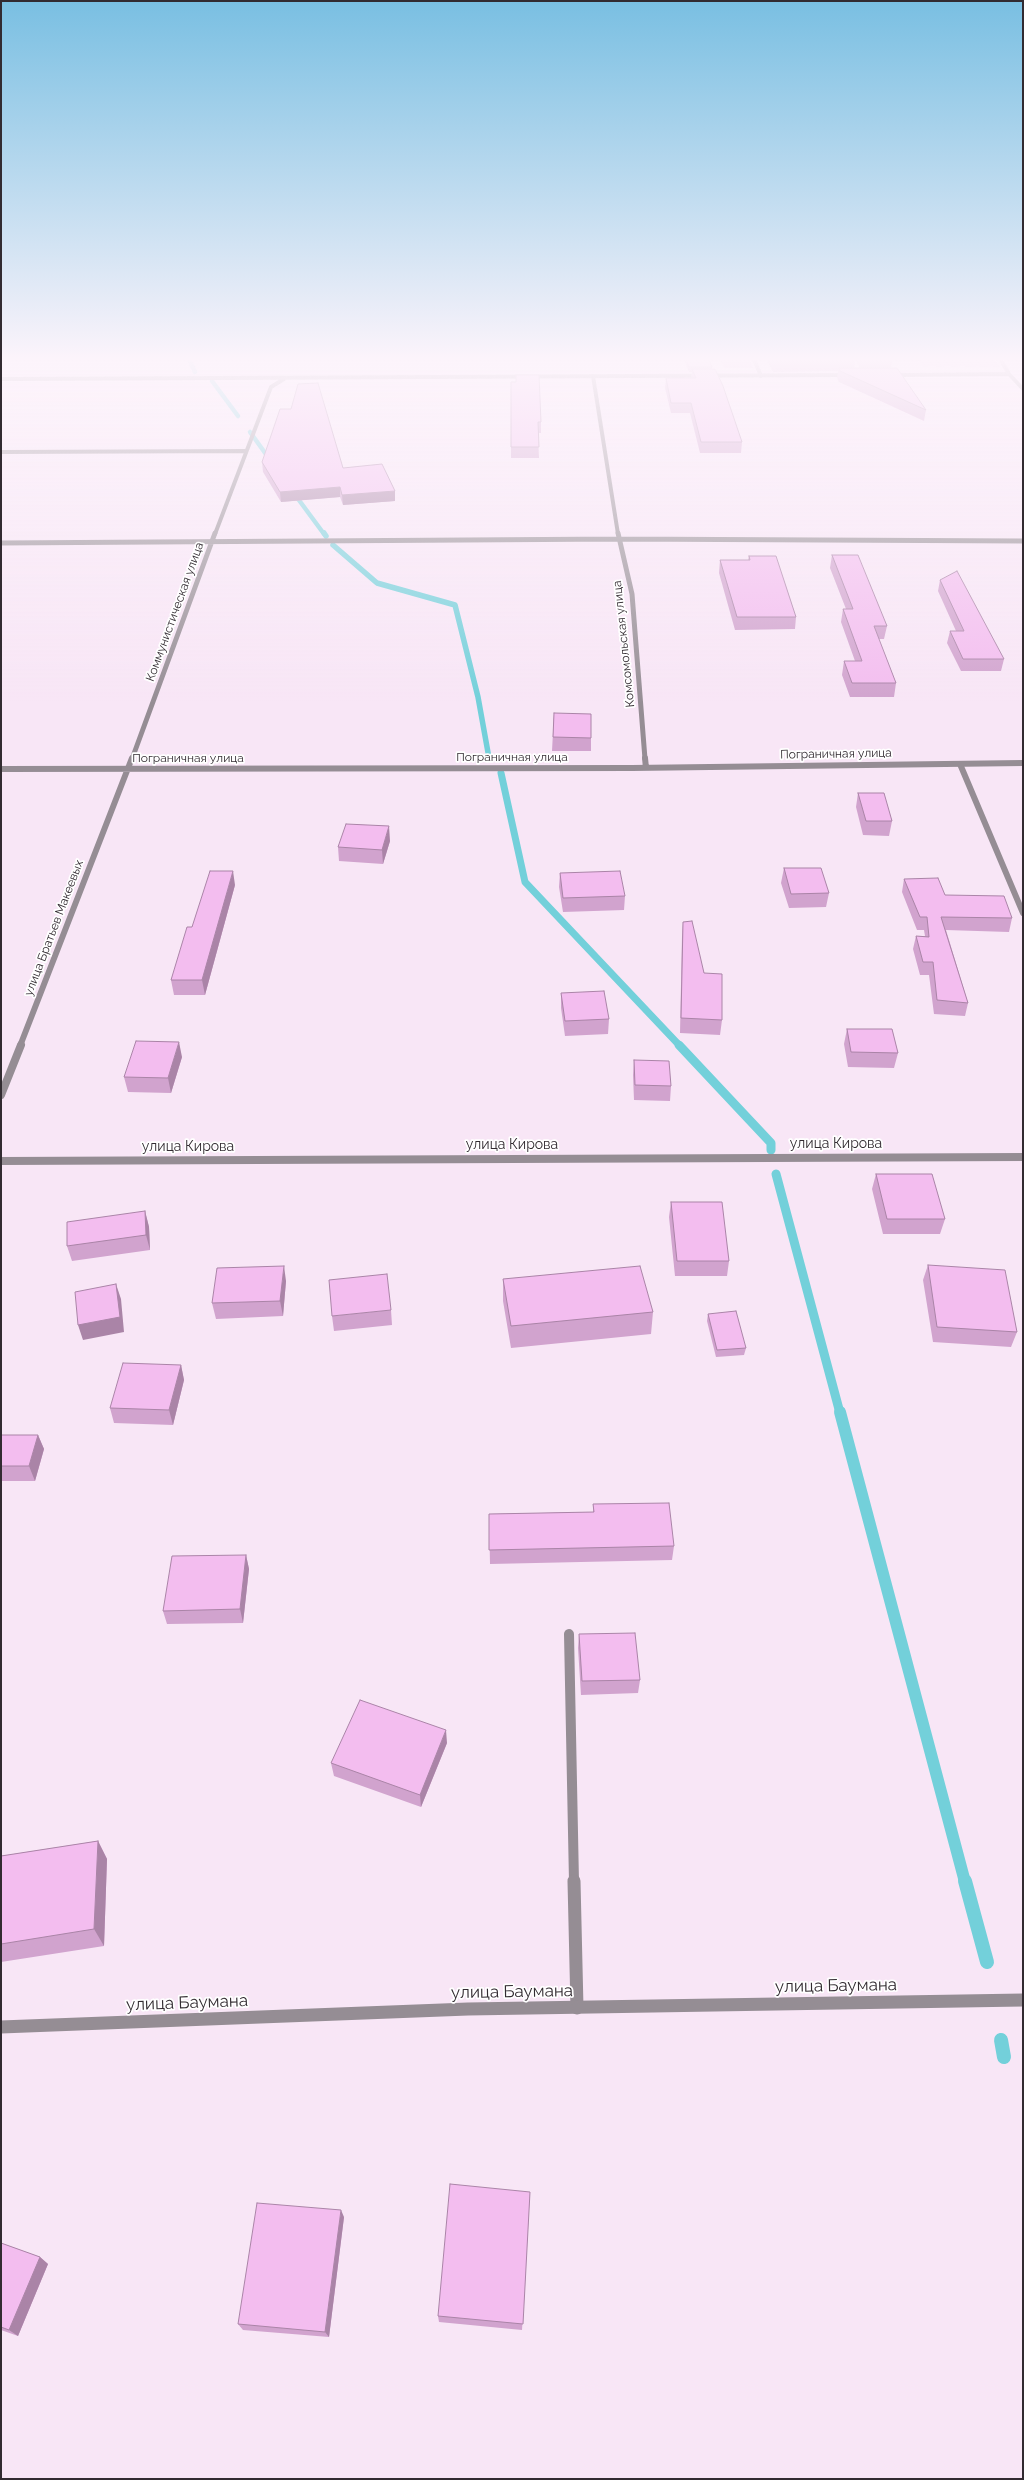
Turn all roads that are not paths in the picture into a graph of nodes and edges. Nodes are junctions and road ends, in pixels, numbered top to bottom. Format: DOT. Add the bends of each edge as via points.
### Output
graph roads {
  1 [pos="237,473"];
  2 [pos="609,473"];
  3 [pos="619,539"];
  4 [pos="1023,541"];
  5 [pos="1,543"];
  6 [pos="211,543"];
  7 [pos="1023,763"];
  8 [pos="960,764"];
  9 [pos="646,768"];
  10 [pos="1,769"];
  11 [pos="128,769"];
  12 [pos="1023,913"];
  13 [pos="1,1095"];
  14 [pos="1023,1157"];
  15 [pos="1,1161"];
  16 [pos="569,1634"];
  17 [pos="1023,2000"];
  18 [pos="577,2008"];
  19 [pos="1,2027"];
  1 -- 6 [label="street, Коммунистическая улица"];
  2 -- 3 [label="street, Комсомольская улица"];
  3 -- 4 [label="street"];
  3 -- 6 [label="street"];
  3 -- 9 [label="street, Комсомольская улица" via="632,594"];
  5 -- 6 [label="street"];
  6 -- 11 [label="street, Коммунистическая улица"];
  7 -- 8 [label="street, Пограничная улица"];
  8 -- 9 [label="street, Пограничная улица"];
  8 -- 12 [label="street"];
  9 -- 11 [label="street, Пограничная улица"];
  10 -- 11 [label="street, Пограничная улица"];
  11 -- 13 [label="street, улица Братьев Макеевых"];
  14 -- 15 [label="street, улица Кирова"];
  16 -- 18 [label="street"];
  17 -- 18 [label="street, улица Баумана"];
  18 -- 19 [label="street, улица Баумана" via="468,2009"];
}
